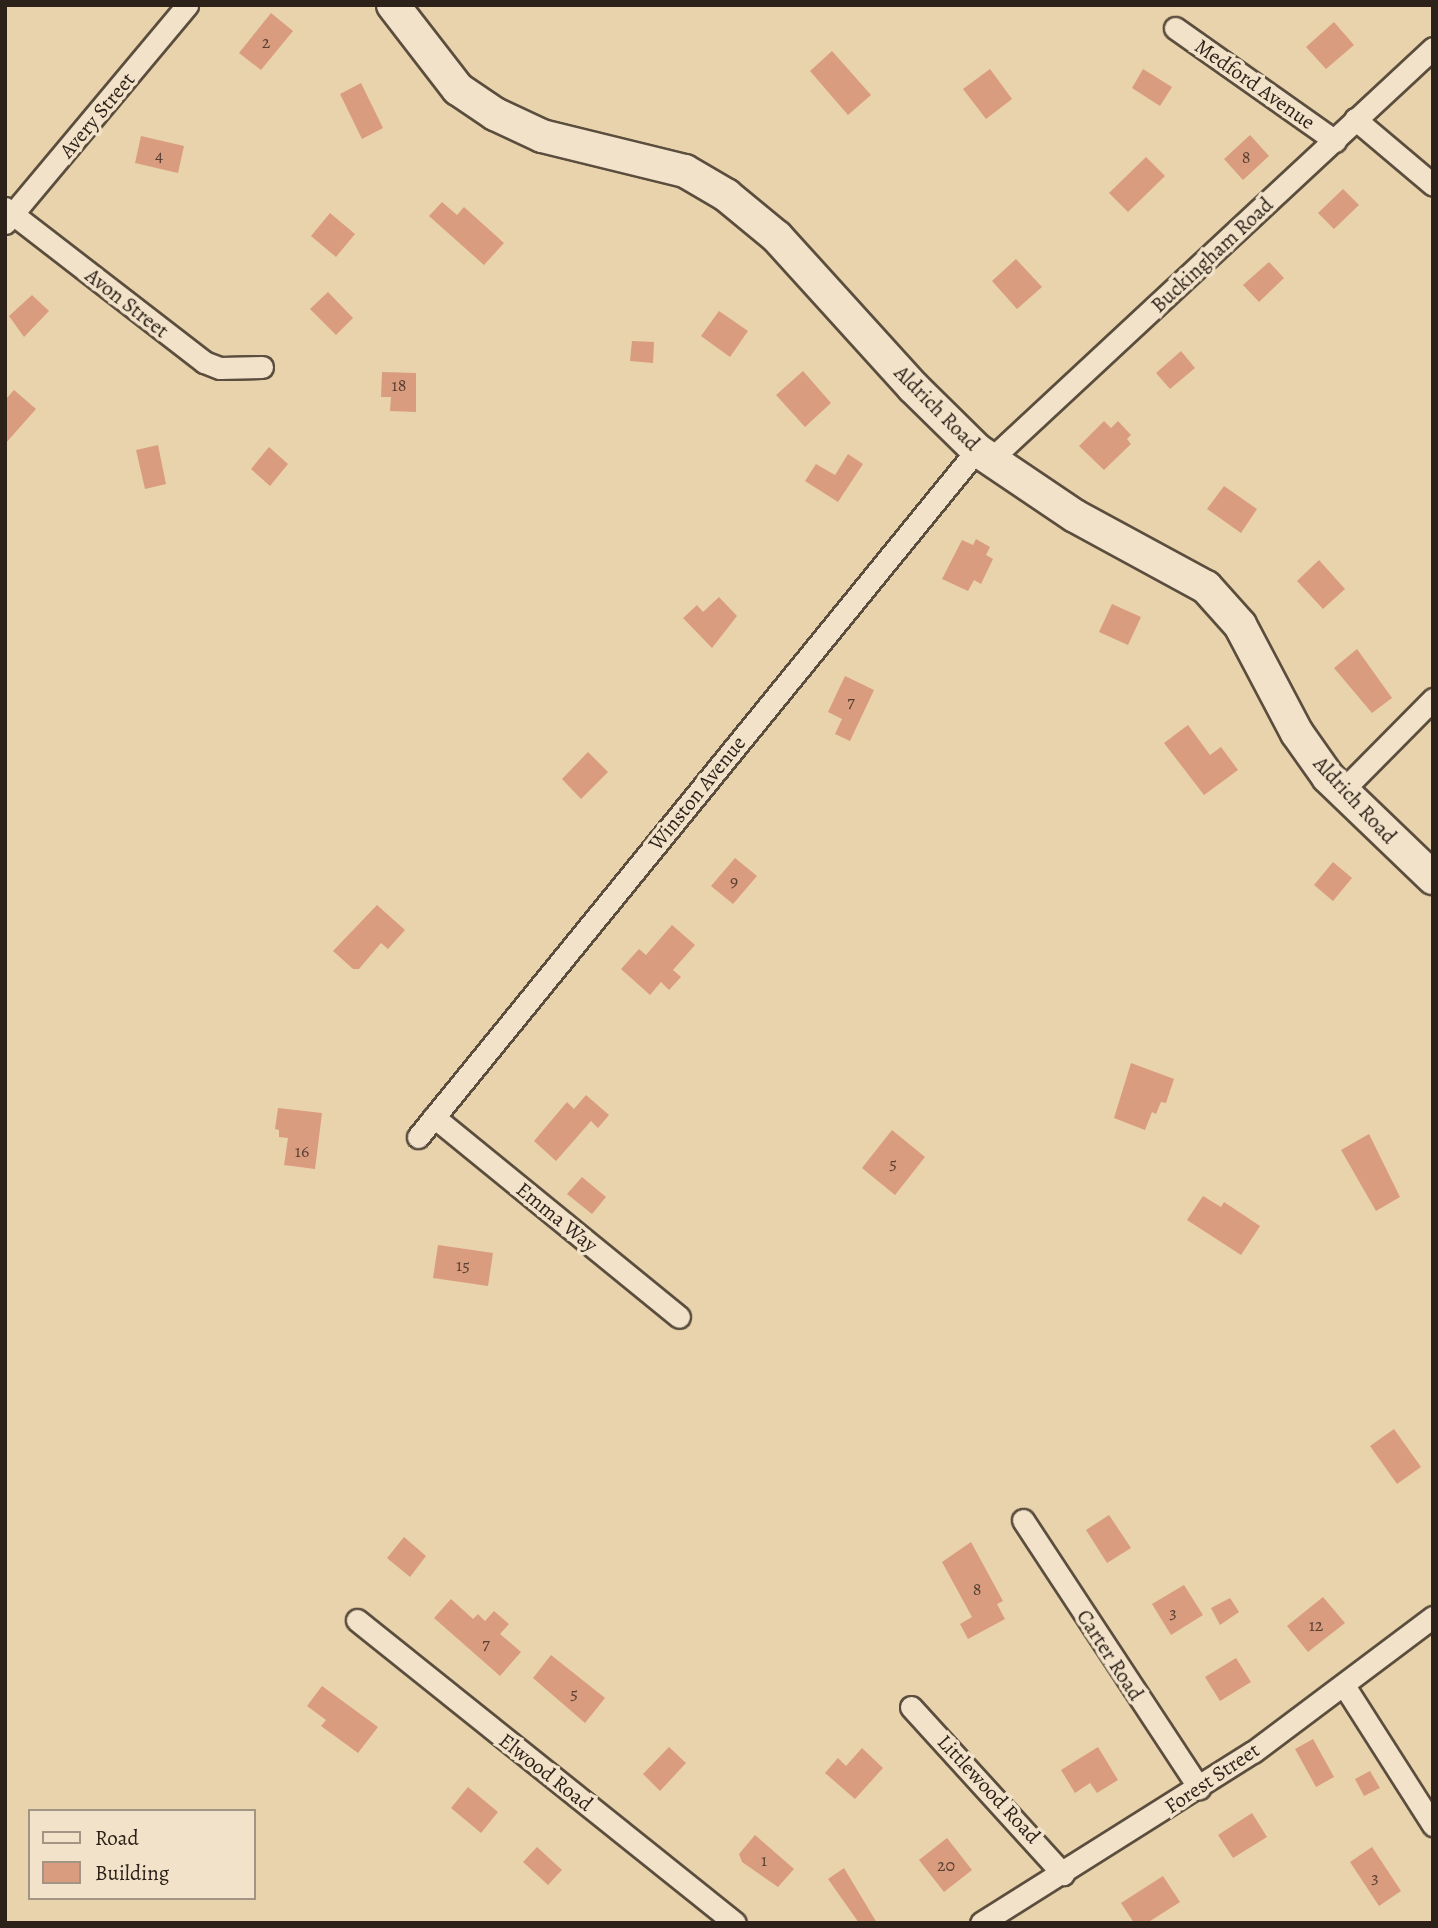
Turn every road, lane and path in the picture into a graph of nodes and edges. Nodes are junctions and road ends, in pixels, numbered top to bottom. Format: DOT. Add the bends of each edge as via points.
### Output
graph roads {
  1 [pos="187,5"];
  2 [pos="393,5"];
  3 [pos="1175,28"];
  4 [pos="1433,48"];
  5 [pos="1355,119"];
  6 [pos="1335,141"];
  7 [pos="1433,185"];
  8 [pos="8,215"];
  9 [pos="262,367"];
  10 [pos="984,455"];
  11 [pos="1433,699"];
  12 [pos="1341,792"];
  13 [pos="1433,878"];
  14 [pos="434,1117"];
  15 [pos="418,1137"];
  16 [pos="679,1317"];
  17 [pos="1023,1520"];
  18 [pos="1433,1617"];
  19 [pos="357,1620"];
  20 [pos="1345,1687"];
  21 [pos="911,1707"];
  22 [pos="1199,1788"];
  23 [pos="1433,1825"];
  24 [pos="1063,1874"];
  25 [pos="735,1923"];
  26 [pos="981,1923"];
  1 -- 8 [label="street, Avery Street"];
  2 -- 10 [label="street, Aldrich Road" via="458,89 495,114 542,136 685,171 745,209 777,237 913,387"];
  3 -- 6 [label="street, Medford Avenue"];
  4 -- 5 [label="street, Buckingham Road"];
  5 -- 6 [label="street, Buckingham Road"];
  5 -- 7 [label="street"];
  6 -- 10 [label="street, Buckingham Road"];
  8 -- 9 [label="street, Avon Street" via="204,362 220,368"];
  10 -- 12 [label="street, Aldrich Road" via="1074,516 1184,572 1212,592 1240,625 1297,733"];
  10 -- 14 [label="street, Winston Avenue"];
  11 -- 12 [label="street"];
  12 -- 13 [label="street, Aldrich Road"];
  14 -- 15 [label="street, Winston Avenue"];
  14 -- 16 [label="street, Emma Way"];
  17 -- 22 [label="street, Carter Road"];
  18 -- 20 [label="street, Forest Street"];
  19 -- 25 [label="street, Elwood Road"];
  20 -- 22 [label="street, Forest Street"];
  20 -- 23 [label="street"];
  21 -- 24 [label="street, Littlewood Road"];
  22 -- 24 [label="street, Forest Street"];
  24 -- 26 [label="street, Forest Street"];
}
